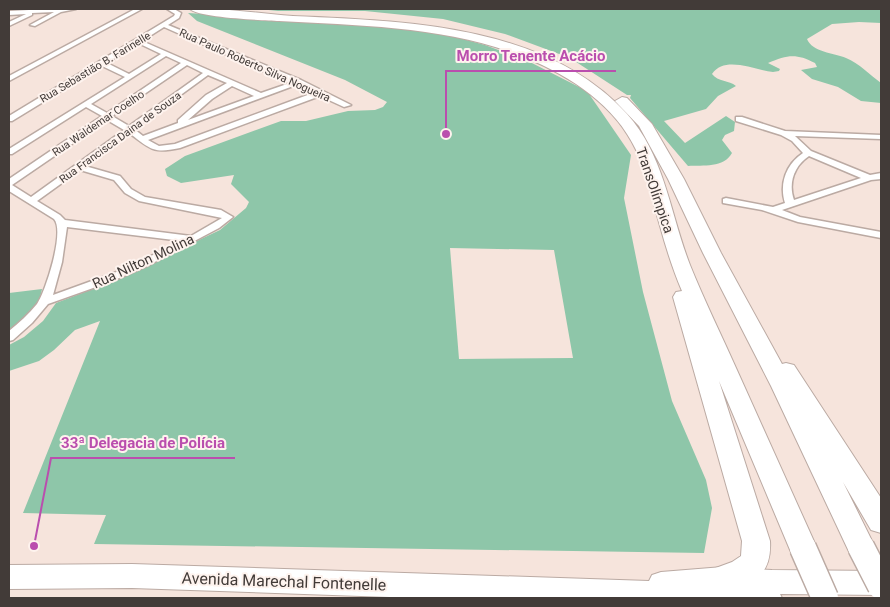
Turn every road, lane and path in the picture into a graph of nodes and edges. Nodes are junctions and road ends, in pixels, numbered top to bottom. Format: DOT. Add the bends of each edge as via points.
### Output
graph roads {
  1 [pos="73,9"];
  2 [pos="139,9"];
  3 [pos="170,9"];
  4 [pos="195,9"];
  5 [pos="236,9"];
  6 [pos="63,10"];
  7 [pos="34,12"];
  8 [pos="9,13"];
  9 [pos="9,24"];
  10 [pos="33,25"];
  11 [pos="164,25"];
  12 [pos="138,41"];
  13 [pos="167,53"];
  14 [pos="187,62"];
  15 [pos="102,63"];
  16 [pos="208,72"];
  17 [pos="129,76"];
  18 [pos="9,78"];
  19 [pos="298,82"];
  20 [pos="232,83"];
  21 [pos="320,93"];
  22 [pos="261,96"];
  23 [pos="86,104"];
  24 [pos="347,105"];
  25 [pos="108,116"];
  26 [pos="9,119"];
  27 [pos="739,120"];
  28 [pos="176,126"];
  29 [pos="130,130"];
  30 [pos="784,134"];
  31 [pos="881,137"];
  32 [pos="143,139"];
  33 [pos="9,152"];
  34 [pos="808,153"];
  35 [pos="80,167"];
  36 [pos="881,176"];
  37 [pos="869,178"];
  38 [pos="9,183"];
  39 [pos="9,187"];
  40 [pos="31,201"];
  41 [pos="726,201"];
  42 [pos="790,204"];
  43 [pos="774,210"];
  44 [pos="787,216"];
  45 [pos="62,223"];
  46 [pos="881,235"];
  47 [pos="193,239"];
  48 [pos="881,242"];
  49 [pos="681,265"];
  50 [pos="45,301"];
  51 [pos="743,311"];
  52 [pos="9,337"];
  53 [pos="881,521"];
  54 [pos="9,577"];
  55 [pos="722,579"];
  56 [pos="881,585"];
  57 [pos="637,594"];
  58 [pos="769,598"];
  59 [pos="825,598"];
  1 -- 6 [label="street"];
  2 -- 18 [label="street"];
  3 -- 11 [label="street, Rua Sebastião B. Farinelle" via="177,12 177,17"];
  4 -- 49 [label="highway, TransOlímpica" via="422,27 509,47 556,67 593,90 625,120 636,137 654,178"];
  5 -- 51 [label="highway, TransOlímpica" via="432,23 499,38 569,64 604,86 645,124"];
  6 -- 7 [label="street"];
  6 -- 10 [label="street"];
  7 -- 8 [label="street"];
  7 -- 9 [label="street"];
  11 -- 12 [label="street, Rua Sebastião B. Farinelle"];
  11 -- 19 [label="street, Rua Paulo Roberto Silva Nogueira"];
  12 -- 13 [label="street"];
  12 -- 15 [label="street, Rua Sebastião B. Farinelle"];
  13 -- 14 [label="street"];
  13 -- 17 [label="street"];
  14 -- 16 [label="street"];
  14 -- 25 [label="street, Rua Waldemar Coelho"];
  15 -- 17 [label="street"];
  15 -- 26 [label="street, Rua Sebastião B. Farinelle"];
  16 -- 20 [label="street"];
  16 -- 29 [label="street, Rua Francisca Daina de Souza"];
  17 -- 23 [label="street"];
  19 -- 21 [label="street, Rua Paulo Roberto Silva Nogueira"];
  19 -- 22 [label="street"];
  20 -- 22 [label="street"];
  20 -- 28 [label="street" via="202,102"];
  21 -- 24 [label="street, Rua Paulo Roberto Silva Nogueira"];
  21 -- 32 [label="street" via="172,148 154,148"];
  22 -- 28 [label="street"];
  23 -- 25 [label="street"];
  23 -- 33 [label="street"];
  25 -- 29 [label="street"];
  25 -- 38 [label="street, Rua Waldemar Coelho"];
  27 -- 30 [label="street"];
  28 -- 32 [label="street"];
  29 -- 32 [label="street"];
  29 -- 35 [label="street, Rua Francisca Daina de Souza"];
  30 -- 31 [label="street"];
  30 -- 34 [label="street" via="795,139"];
  34 -- 37 [label="street"];
  34 -- 42 [label="street" via="795,163 785,188"];
  35 -- 40 [label="street, Rua Francisca Daina de Souza"];
  35 -- 47 [label="street, Rua Nilton Molina" via="117,178 128,191 142,199 228,216"];
  36 -- 37 [label="street"];
  37 -- 42 [label="street"];
  39 -- 40 [label="street"];
  40 -- 45 [label="street" via="50,211"];
  41 -- 43 [label="street"];
  42 -- 43 [label="street"];
  43 -- 44 [label="street"];
  44 -- 46 [label="street"];
  44 -- 48 [label="street" via="798,226"];
  45 -- 47 [label="street"];
  45 -- 50 [label="street" via="61,248"];
  47 -- 50 [label="street, Rua Nilton Molina" via="109,279"];
  49 -- 55 [label="highway" via="684,302 756,541 756,558 751,566"];
  49 -- 59 [label="highway, TransOlímpica, bridge"];
  50 -- 52 [label="street"];
  51 -- 53 [label="highway" via="795,384"];
  51 -- 56 [label="highway, TransOlímpica, bridge"];
  54 -- 57 [label="main road, Avenida Marechal Fontenelle" via="142,576"];
  55 -- 56 [label="main road"];
  55 -- 57 [label="main road" via="663,584"];
  57 -- 58 [label="main road, Avenida Marechal Fontenelle"];
}
